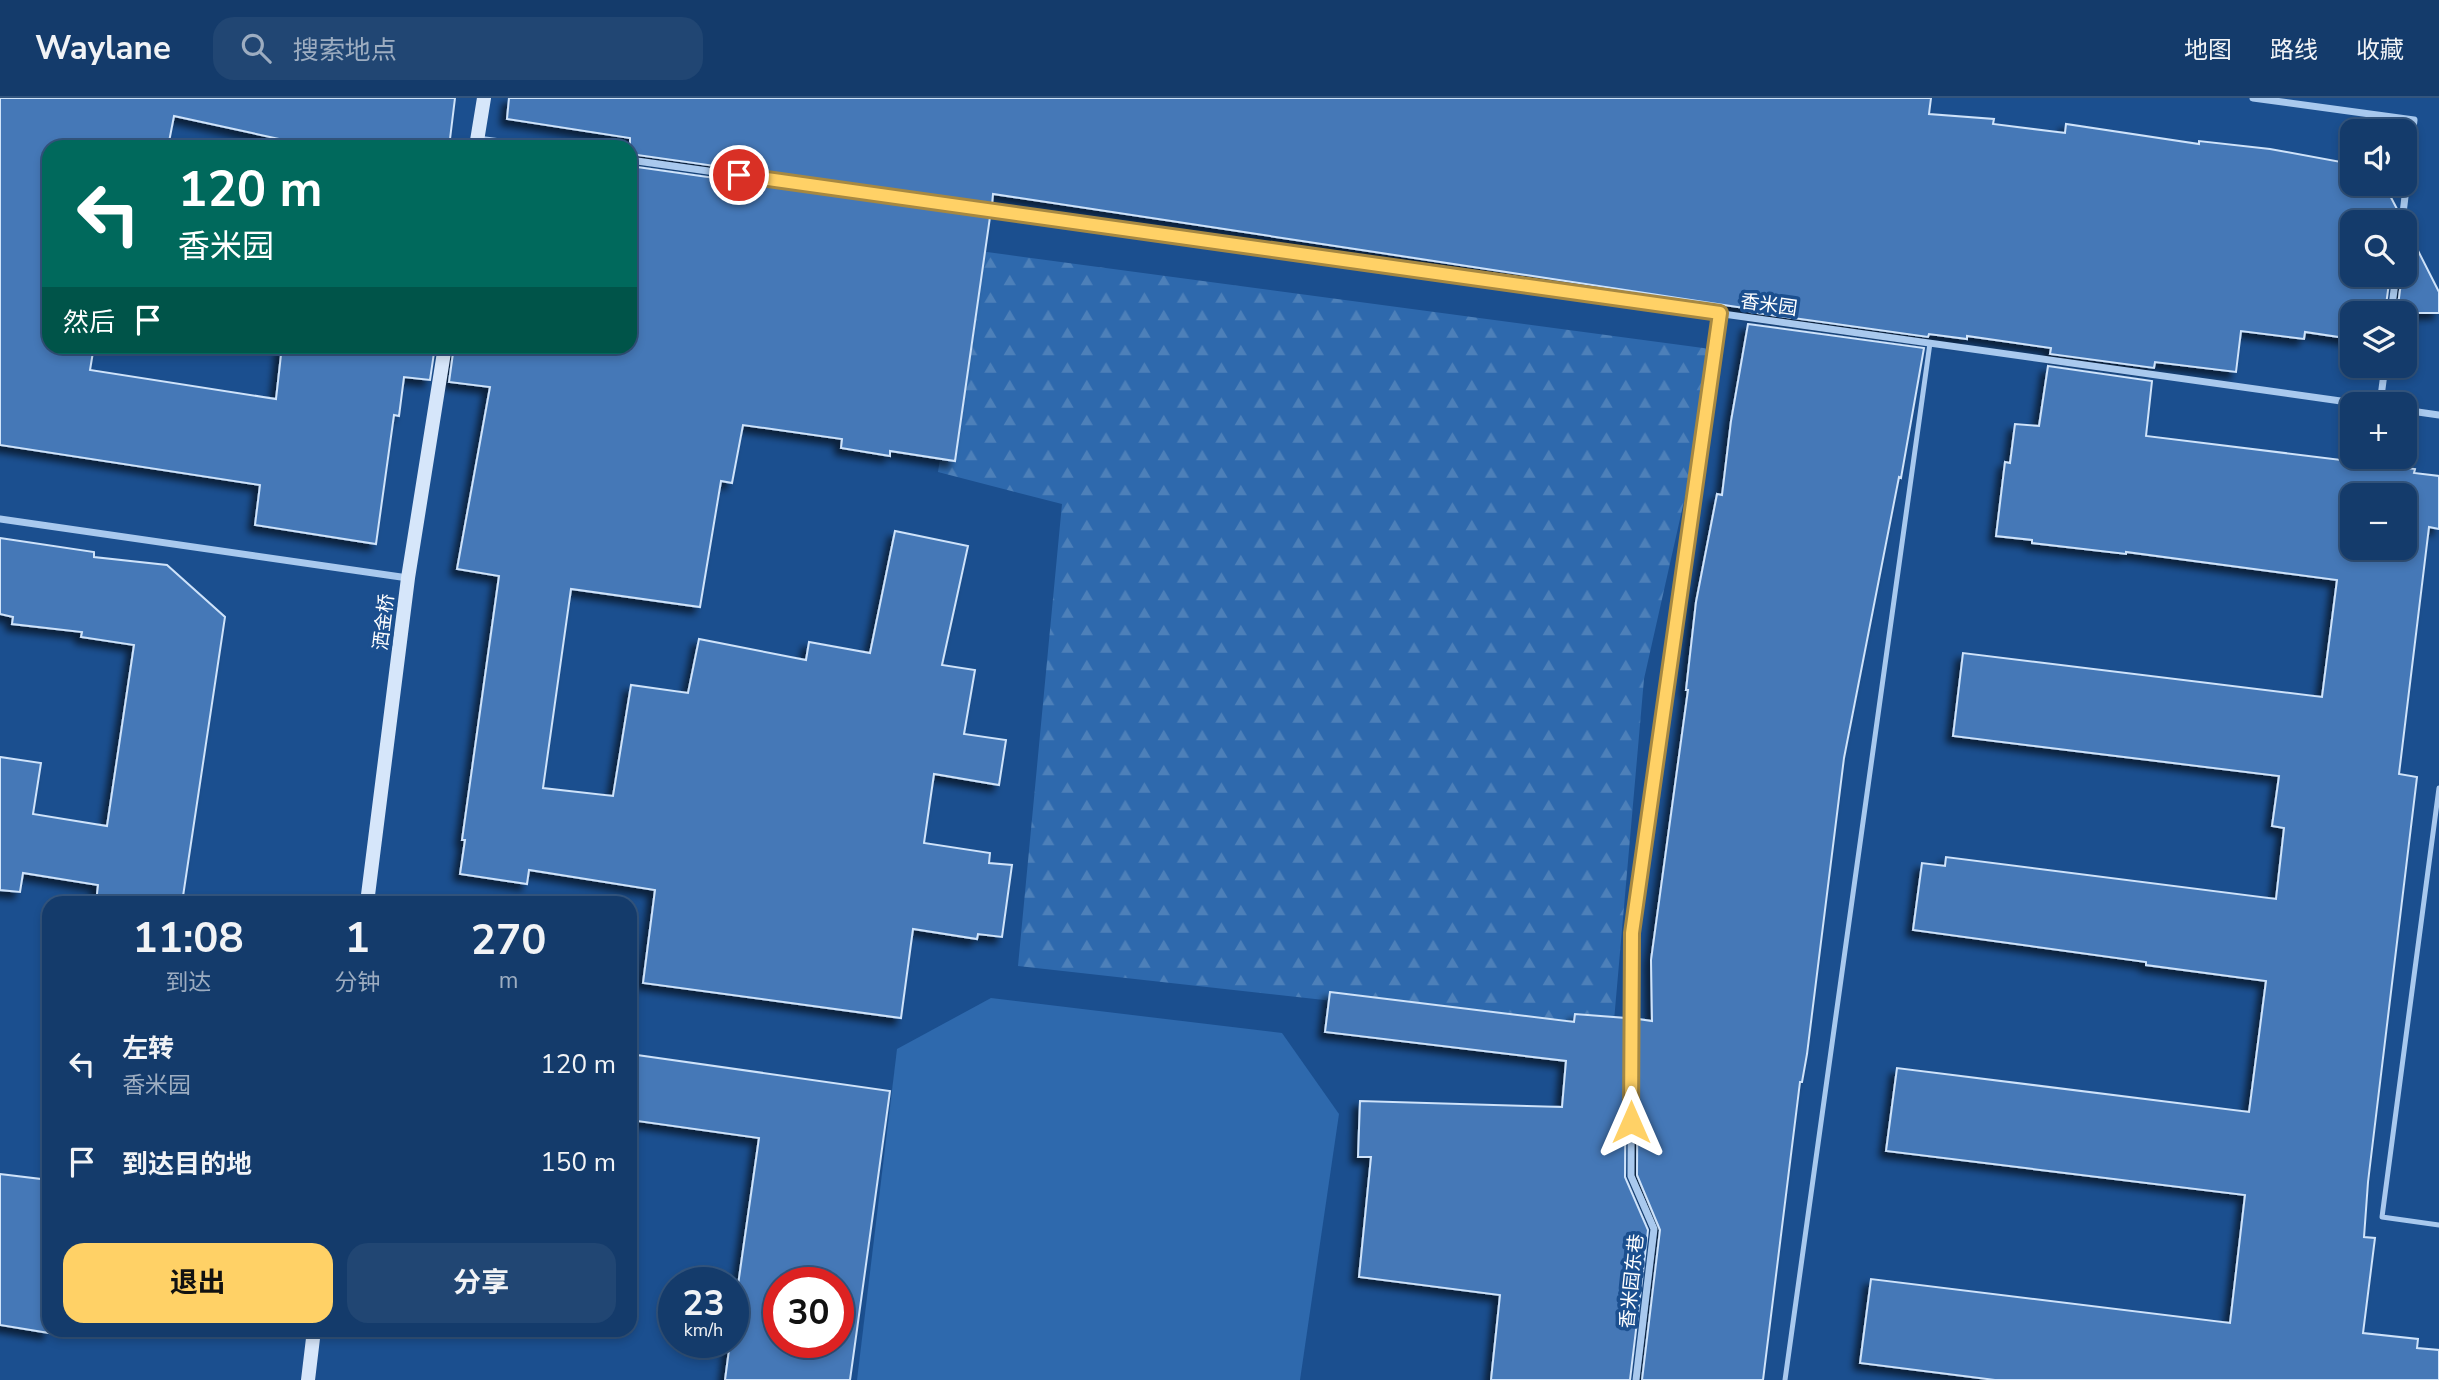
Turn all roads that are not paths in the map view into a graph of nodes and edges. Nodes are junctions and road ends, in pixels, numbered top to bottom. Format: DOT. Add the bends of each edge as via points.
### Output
graph roads {
  1 [pos="485,98"];
  2 [pos="2253,98"];
  3 [pos="478,140"];
  4 [pos="637,161"];
  5 [pos="2403,210"];
  6 [pos="1720,313"];
  7 [pos="1930,343"];
  8 [pos="443,354"];
  9 [pos="2340,401"];
  10 [pos="2417,412"];
  11 [pos="2439,415"];
  12 [pos="0,519"];
  13 [pos="408,578"];
  14 [pos="2439,788"];
  15 [pos="368,896"];
  16 [pos="2439,1224"];
  17 [pos="313,1337"];
  18 [pos="308,1380"];
  19 [pos="1636,1380"];
  20 [pos="1785,1380"];
  1 -- 3 [label="street"];
  2 -- 5 [label="street" via="2414,120"];
  4 -- 6 [label="street, 香米园"];
  6 -- 7 [label="street, 香米园"];
  6 -- 19 [label="street, 香米园东巷" via="1632,933 1631,1176 1654,1229"];
  7 -- 9 [label="street, 香米园"];
  7 -- 20 [label="lane"];
  8 -- 13 [label="street, 洒金桥"];
  10 -- 11 [label="street"];
  12 -- 13 [label="street"];
  13 -- 15 [label="street, 洒金桥"];
  14 -- 16 [label="lane" via="2382,1217"];
  17 -- 18 [label="street"];
}
